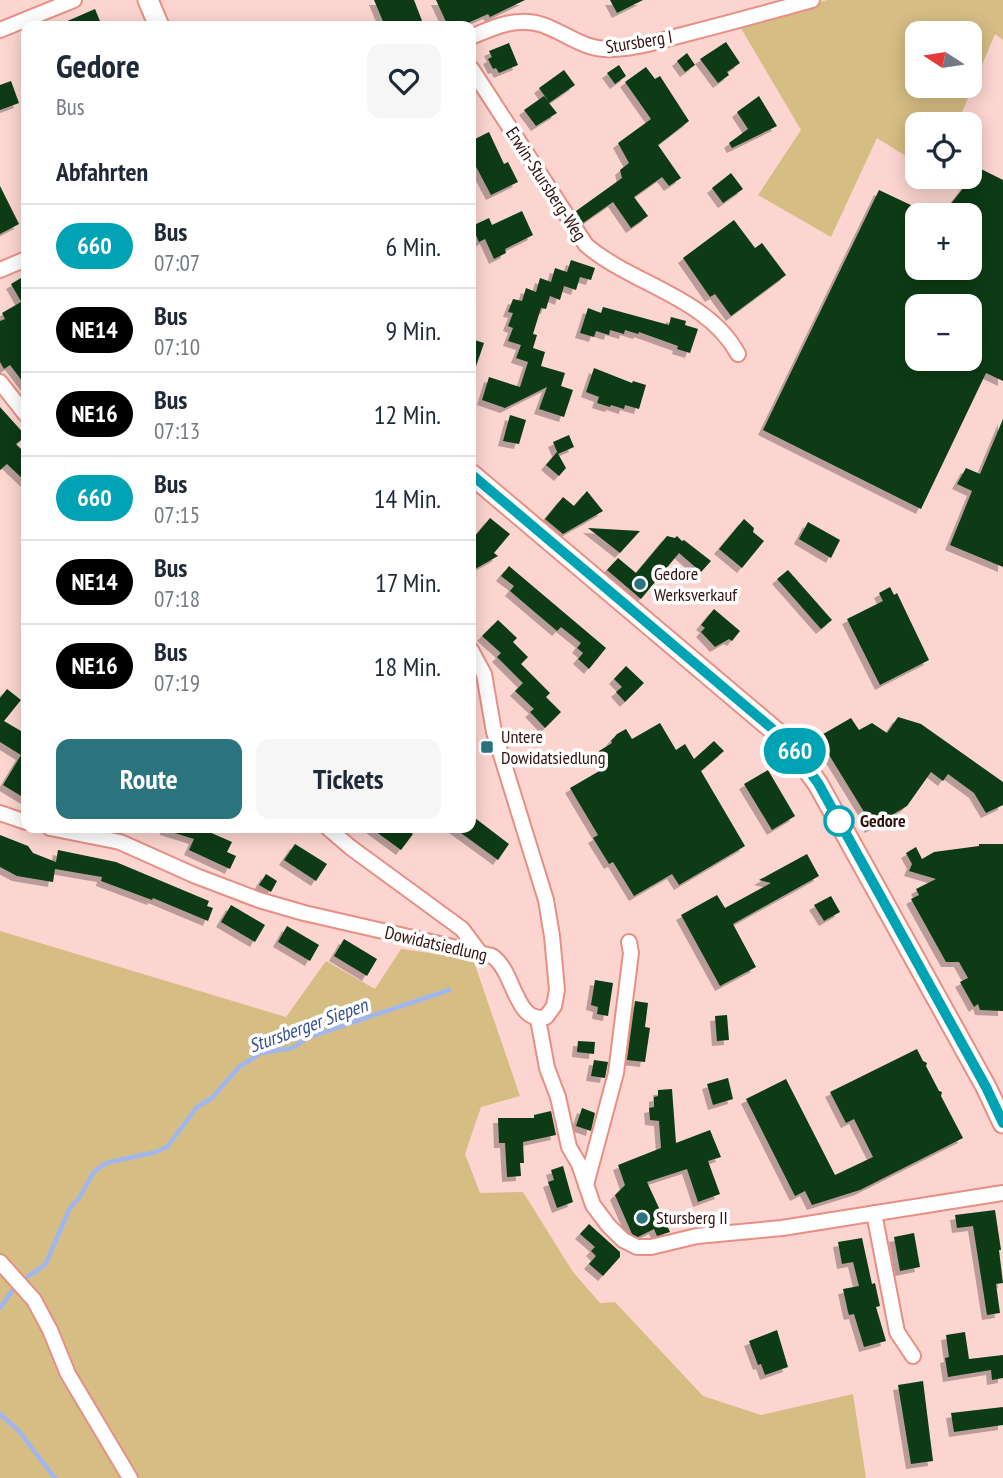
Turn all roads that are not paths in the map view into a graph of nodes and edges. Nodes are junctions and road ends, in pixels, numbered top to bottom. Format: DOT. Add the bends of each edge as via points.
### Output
graph roads {
  1 [pos="74,0"];
  2 [pos="148,0"];
  3 [pos="812,0"];
  4 [pos="21,21"];
  5 [pos="22,21"];
  6 [pos="157,21"];
  7 [pos="0,30"];
  8 [pos="476,35"];
  9 [pos="476,76"];
  10 [pos="21,260"];
  11 [pos="0,270"];
  12 [pos="738,354"];
  13 [pos="0,382"];
  14 [pos="21,409"];
  15 [pos="476,478"];
  16 [pos="476,659"];
  17 [pos="0,813"];
  18 [pos="21,820"];
  19 [pos="75,833"];
  20 [pos="334,833"];
  21 [pos="629,942"];
  22 [pos="480,953"];
  23 [pos="538,1019"];
  24 [pos="1003,1123"];
  25 [pos="586,1187"];
  26 [pos="1003,1193"];
  27 [pos="874,1213"];
  28 [pos="0,1262"];
  29 [pos="913,1356"];
  30 [pos="130,1478"];
  1 -- 5 [label="street"];
  2 -- 6 [label="main road"];
  3 -- 8 [label="street, Stursberg I" via="613,49 578,44 543,25 527,22 511,22"];
  4 -- 7 [label="street"];
  9 -- 12 [label="street, Erwin-Stursberg-Weg" via="586,245 603,260 700,312 723,331"];
  10 -- 11 [label="street"];
  13 -- 14 [label="street"];
  15 -- 24 [label="main road" via="788,742 818,783"];
  16 -- 23 [label="street" via="484,674 494,732 546,900 557,990 554,1006"];
  17 -- 18 [label="street"];
  19 -- 22 [label="street, Dowidatsiedlung" via="120,842 196,876 282,906"];
  20 -- 22 [label="street" via="462,929"];
  21 -- 25 [label="street" via="616,1073"];
  22 -- 23 [label="street, Dowidatsiedlung" via="500,962 524,1010"];
  23 -- 25 [label="street" via="569,1147"];
  25 -- 27 [label="street" via="608,1225 637,1247"];
  26 -- 27 [label="street"];
  27 -- 29 [label="street" via="897,1332"];
  28 -- 30 [label="street" via="34,1300 68,1374"];
}
